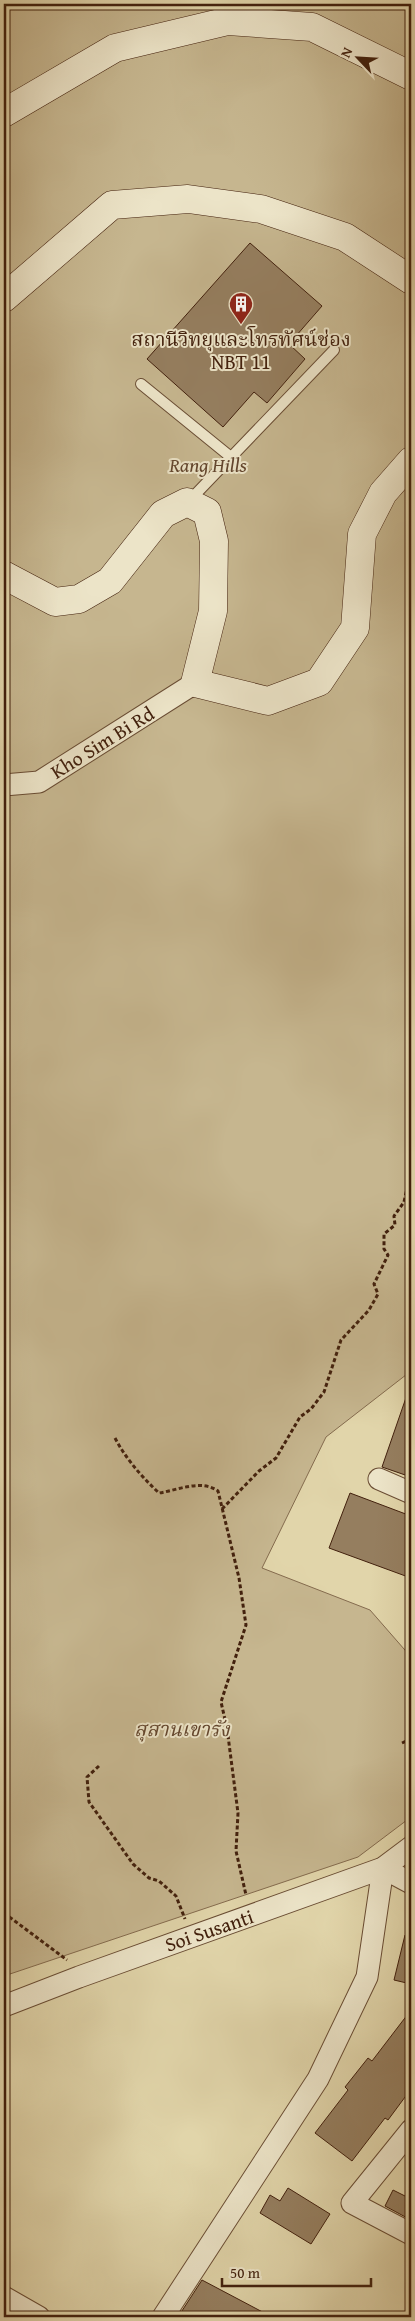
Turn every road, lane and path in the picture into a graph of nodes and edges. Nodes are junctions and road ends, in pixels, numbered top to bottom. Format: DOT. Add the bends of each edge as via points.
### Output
graph roads {
  1 [pos="411,76"];
  2 [pos="4,113"];
  3 [pos="411,280"];
  4 [pos="4,298"];
  5 [pos="334,350"];
  6 [pos="141,384"];
  7 [pos="232,458"];
  8 [pos="411,461"];
  9 [pos="187,502"];
  10 [pos="4,575"];
  11 [pos="195,683"];
  12 [pos="4,785"];
  13 [pos="411,1170"];
  14 [pos="115,1438"];
  15 [pos="379,1479"];
  16 [pos="411,1493"];
  17 [pos="222,1510"];
  18 [pos="411,1739"];
  19 [pos="402,1743"];
  20 [pos="99,1766"];
  21 [pos="411,1847"];
  22 [pos="384,1868"];
  23 [pos="411,1883"];
  24 [pos="4,1913"];
  25 [pos="252,1915"];
  26 [pos="192,1936"];
  27 [pos="79,1976"];
  28 [pos="4,2006"];
  29 [pos="411,2130"];
  30 [pos="411,2234"];
  31 [pos="4,2297"];
  32 [pos="39,2317"];
  33 [pos="163,2317"];
  1 -- 2 [label="street" via="312,26 228,20 115,48"];
  3 -- 4 [label="street" via="345,237 262,209 188,199 112,206"];
  5 -- 7 [label="lane"];
  6 -- 7 [label="lane"];
  7 -- 9 [label="lane"];
  8 -- 11 [label="street" via="383,493 362,534 355,628 319,682 268,701"];
  9 -- 10 [label="street" via="163,514 110,581 79,599 55,602"];
  9 -- 11 [label="street" via="207,512 214,541 213,611"];
  11 -- 12 [label="street, Kho Sim Bi Rd" via="39,782"];
  13 -- 17 [label="path" via="404,1202 394,1216 395,1224 384,1234 384,1249 388,1255 374,1284 378,1294 369,1310 341,1340 324,1392 300,1417 276,1458"];
  14 -- 17 [label="path" via="123,1454 159,1493 209,1485 218,1491"];
  15 -- 16 [label="street"];
  17 -- 25 [label="path" via="239,1578 246,1625 222,1702 238,1814 236,1851"];
  18 -- 19 [label="path"];
  20 -- 26 [label="path" via="87,1778 89,1802 133,1864 176,1896"];
  21 -- 22 [label="street, Soi Susanti"];
  22 -- 23 [label="street"];
  22 -- 25 [label="street, Soi Susanti"];
  22 -- 33 [label="street" via="367,1977 318,2079"];
  24 -- 27 [label="path" via="68,1961"];
  25 -- 26 [label="street, Soi Susanti"];
  26 -- 27 [label="street, Soi Susanti"];
  27 -- 28 [label="street, Soi Susanti"];
  29 -- 30 [label="street" via="352,2203"];
  31 -- 32 [label="street"];
}
